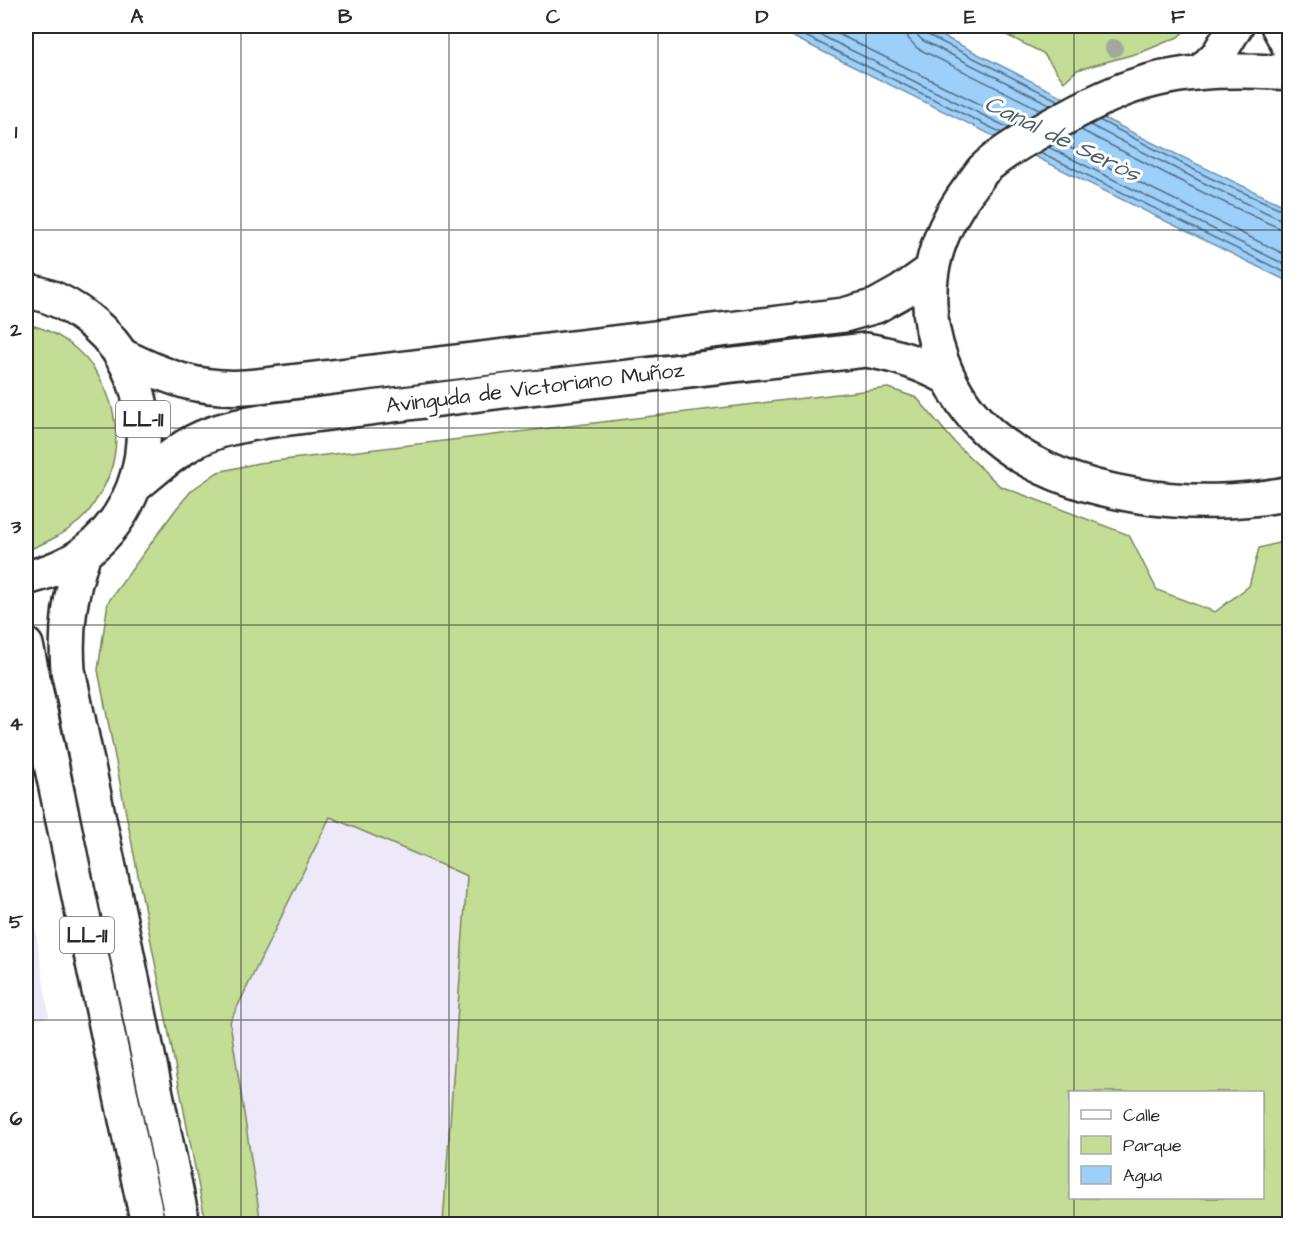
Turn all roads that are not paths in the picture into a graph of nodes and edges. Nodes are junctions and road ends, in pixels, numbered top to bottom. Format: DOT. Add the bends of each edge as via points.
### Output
graph roads {
  1 [pos="1236,26"];
  2 [pos="1278,26"];
  3 [pos="1290,48"];
  4 [pos="1201,72"];
  5 [pos="1290,73"];
  6 [pos="932,270"];
  7 [pos="27,290"];
  8 [pos="121,355"];
  9 [pos="948,378"];
  10 [pos="135,486"];
  11 [pos="1290,492"];
  12 [pos="84,553"];
  13 [pos="26,578"];
  14 [pos="26,645"];
  15 [pos="148,1224"];
  16 [pos="183,1224"];
  1 -- 4 [label="main road" via="1218,55"];
  2 -- 3 [label="main road"];
  4 -- 5 [label="main road"];
  4 -- 6 [label="main road" via="1157,79 1115,93 1015,147 984,170 958,204"];
  6 -- 8 [label="main road, Avinguda de Victoriano Muñoz" via="876,306 844,315 258,387 188,383"];
  6 -- 9 [label="main road" via="934,334"];
  7 -- 8 [label="main road, LL-11" via="82,314"];
  8 -- 10 [label="main road, LL-11" via="134,379 145,432"];
  9 -- 10 [label="main road, Avinguda de Victoriano Muñoz" via="892,354 866,350 267,421 234,427 196,441"];
  9 -- 11 [label="main road" via="966,407 993,435 1022,457 1060,476 1166,500 1220,502"];
  10 -- 12 [label="main road, LL-11" via="123,511"];
  12 -- 13 [label="main road, LL-11"];
  12 -- 16 [label="main road, LL-11" via="67,622 68,670"];
  14 -- 15 [label="main road, LL-11"];
}
